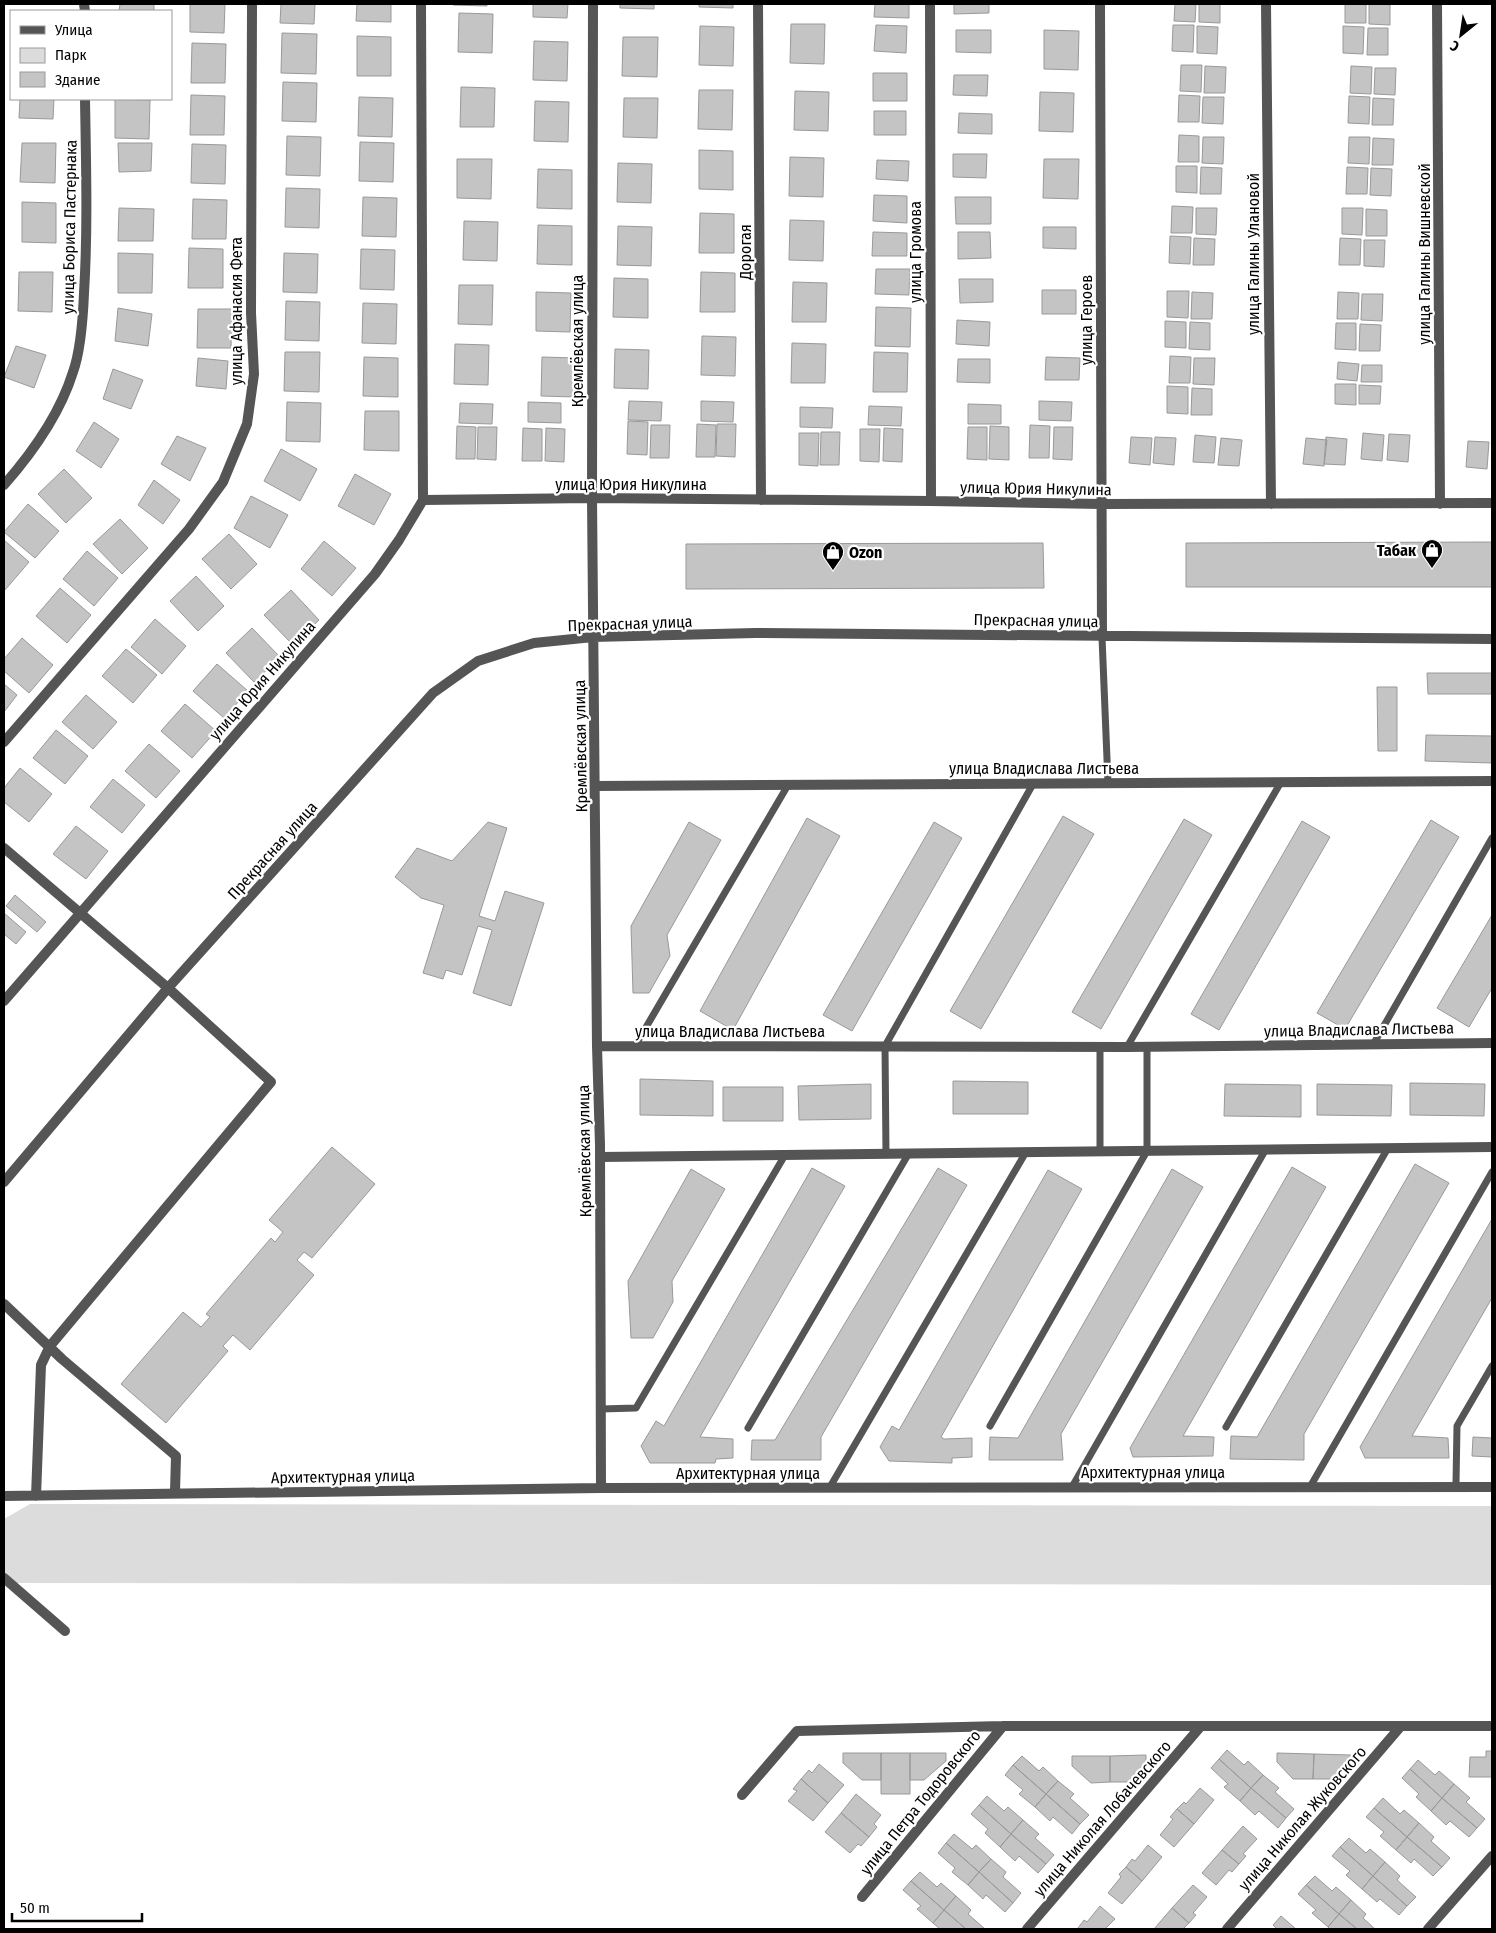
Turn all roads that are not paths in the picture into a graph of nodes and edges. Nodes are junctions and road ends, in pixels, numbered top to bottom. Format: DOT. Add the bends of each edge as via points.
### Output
graph roads {
  1 [pos="252,4"];
  2 [pos="421,4"];
  3 [pos="593,4"];
  4 [pos="758,4"];
  5 [pos="930,4"];
  6 [pos="1100,4"];
  7 [pos="1266,4"];
  8 [pos="1437,4"];
  9 [pos="85,100"];
  10 [pos="4,485"];
  11 [pos="592,498"];
  12 [pos="423,500"];
  13 [pos="761,500"];
  14 [pos="930,500"];
  15 [pos="1492,503"];
  16 [pos="1101,504"];
  17 [pos="1271,504"];
  18 [pos="1440,504"];
  19 [pos="594,637"];
  20 [pos="1102,637"];
  21 [pos="1492,639"];
  22 [pos="4,742"];
  23 [pos="1492,781"];
  24 [pos="1281,782"];
  25 [pos="1108,783"];
  26 [pos="1033,784"];
  27 [pos="788,785"];
  28 [pos="595,786"];
  29 [pos="1492,838"];
  30 [pos="4,848"];
  31 [pos="80,913"];
  32 [pos="168,988"];
  33 [pos="4,1001"];
  34 [pos="1374,1043"];
  35 [pos="1492,1043"];
  36 [pos="597,1046"];
  37 [pos="635,1046"];
  38 [pos="885,1046"];
  39 [pos="1100,1046"];
  40 [pos="1147,1046"];
  41 [pos="1127,1047"];
  42 [pos="1492,1147"];
  43 [pos="1388,1148"];
  44 [pos="1266,1149"];
  45 [pos="1147,1150"];
  46 [pos="1100,1151"];
  47 [pos="1026,1152"];
  48 [pos="909,1153"];
  49 [pos="886,1154"];
  50 [pos="785,1155"];
  51 [pos="600,1157"];
  52 [pos="1492,1172"];
  53 [pos="4,1182"];
  54 [pos="4,1304"];
  55 [pos="50,1346"];
  56 [pos="1492,1366"];
  57 [pos="600,1409"];
  58 [pos="990,1426"];
  59 [pos="1226,1427"];
  60 [pos="748,1428"];
  61 [pos="1456,1483"];
  62 [pos="1310,1486"];
  63 [pos="1072,1487"];
  64 [pos="1492,1487"];
  65 [pos="601,1488"];
  66 [pos="830,1488"];
  67 [pos="175,1492"];
  68 [pos="4,1496"];
  69 [pos="36,1496"];
  70 [pos="4,1578"];
  71 [pos="65,1631"];
  72 [pos="1003,1726"];
  73 [pos="1201,1726"];
  74 [pos="1401,1726"];
  75 [pos="1492,1726"];
  76 [pos="742,1796"];
  77 [pos="1492,1856"];
  78 [pos="862,1897"];
  79 [pos="1026,1929"];
  80 [pos="1227,1929"];
  81 [pos="1428,1929"];
  1 -- 22 [label="street, улица Афанасия Фета" via="251,313 254,374 247,424 223,482 189,529"];
  2 -- 12 [label="street"];
  3 -- 11 [label="street, Кремлёвская улица"];
  4 -- 13 [label="street, Дорогая"];
  5 -- 14 [label="street, улица Громова"];
  6 -- 16 [label="street, улица Героев"];
  7 -- 17 [label="street, улица Галины Улановой"];
  8 -- 18 [label="street, улица Галины Вишневской"];
  9 -- 10 [label="street, улица Бориса Пастернака" via="87,257 74,372 50,423"];
  11 -- 12 [label="street, улица Юрия Никулина"];
  11 -- 13 [label="street, улица Юрия Никулина"];
  11 -- 19 [label="street, Кремлёвская улица"];
  12 -- 31 [label="street, улица Юрия Никулина" via="375,574"];
  13 -- 14 [label="street, улица Юрия Никулина"];
  14 -- 16 [label="street, улица Юрия Никулина"];
  15 -- 18 [label="street, улица Юрия Никулина"];
  16 -- 17 [label="street, улица Юрия Никулина"];
  16 -- 20 [label="street, улица Героев"];
  17 -- 18 [label="street, улица Юрия Никулина"];
  19 -- 20 [label="street, Прекрасная улица" via="755,633"];
  19 -- 28 [label="street, Кремлёвская улица"];
  19 -- 32 [label="street, Прекрасная улица" via="534,643 478,660 433,693"];
  20 -- 21 [label="street, Прекрасная улица"];
  20 -- 25 [label="lane"];
  23 -- 24 [label="street, улица Владислава Листьева"];
  24 -- 25 [label="street, улица Владислава Листьева"];
  24 -- 41 [label="lane"];
  25 -- 26 [label="street, улица Владислава Листьева"];
  26 -- 27 [label="street, улица Владислава Листьева"];
  26 -- 38 [label="lane"];
  27 -- 28 [label="street, улица Владислава Листьева"];
  27 -- 37 [label="lane"];
  28 -- 36 [label="street, Кремлёвская улица"];
  29 -- 34 [label="lane"];
  30 -- 31 [label="street"];
  31 -- 32 [label="street"];
  31 -- 33 [label="street, улица Юрия Никулина"];
  32 -- 53 [label="street, Прекрасная улица"];
  32 -- 55 [label="street" via="271,1082"];
  34 -- 35 [label="street, улица Владислава Листьева"];
  34 -- 40 [label="street, улица Владислава Листьева"];
  36 -- 37 [label="street, улица Владислава Листьева"];
  36 -- 51 [label="street, Кремлёвская улица"];
  37 -- 38 [label="street, улица Владислава Листьева"];
  38 -- 39 [label="street, улица Владислава Листьева"];
  38 -- 49 [label="lane"];
  39 -- 41 [label="street, улица Владислава Листьева"];
  39 -- 46 [label="lane"];
  40 -- 41 [label="street, улица Владислава Листьева"];
  40 -- 45 [label="lane"];
  42 -- 43 [label="street"];
  43 -- 44 [label="street"];
  43 -- 59 [label="lane"];
  44 -- 45 [label="street"];
  44 -- 63 [label="lane"];
  45 -- 46 [label="street"];
  45 -- 58 [label="lane"];
  46 -- 47 [label="street"];
  47 -- 48 [label="street"];
  47 -- 66 [label="lane"];
  48 -- 49 [label="street"];
  48 -- 60 [label="lane"];
  49 -- 50 [label="street"];
  50 -- 51 [label="street"];
  50 -- 57 [label="lane" via="636,1408"];
  51 -- 57 [label="street, Кремлёвская улица"];
  52 -- 62 [label="lane"];
  54 -- 55 [label="street"];
  55 -- 67 [label="street" via="176,1456"];
  55 -- 69 [label="street" via="41,1365"];
  56 -- 61 [label="lane" via="1457,1426"];
  57 -- 65 [label="street, Кремлёвская улица"];
  62 -- 63 [label="street, Архитектурная улица"];
  62 -- 64 [label="street, Архитектурная улица"];
  63 -- 66 [label="street, Архитектурная улица"];
  65 -- 66 [label="street, Архитектурная улица"];
  65 -- 67 [label="street, Архитектурная улица"];
  67 -- 69 [label="street, Архитектурная улица"];
  68 -- 69 [label="street, Архитектурная улица"];
  70 -- 71 [label="street"];
  72 -- 73 [label="street"];
  72 -- 76 [label="street" via="797,1731"];
  72 -- 78 [label="street, улица Петра Тодоровского"];
  73 -- 74 [label="street"];
  73 -- 79 [label="street, улица Николая Лобачевского"];
  74 -- 75 [label="street"];
  74 -- 80 [label="street, улица Николая Жуковского"];
  77 -- 81 [label="street"];
}
